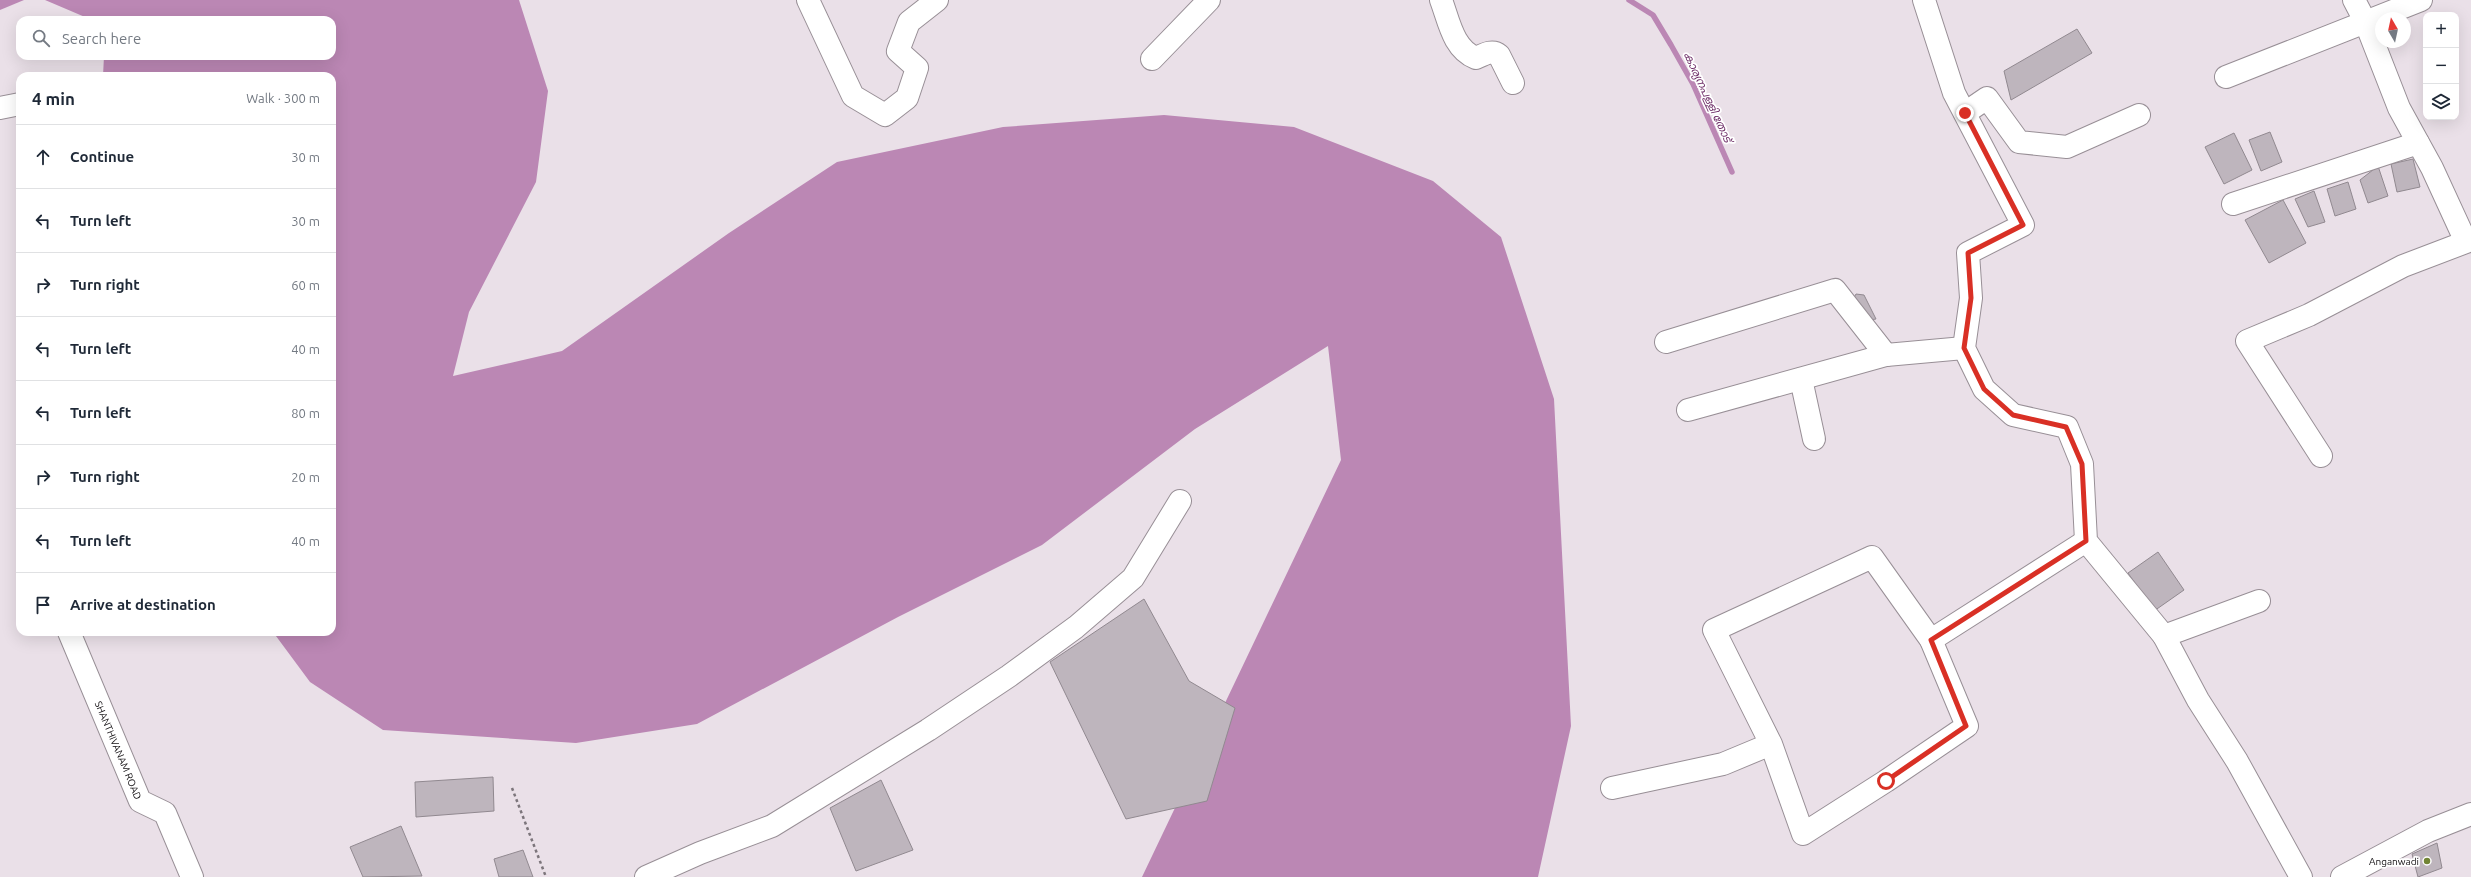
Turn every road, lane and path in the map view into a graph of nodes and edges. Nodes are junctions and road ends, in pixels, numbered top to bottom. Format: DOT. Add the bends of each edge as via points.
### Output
graph roads {
  1 [pos="808,0"];
  2 [pos="937,0"];
  3 [pos="1209,0"];
  4 [pos="1441,0"];
  5 [pos="2354,0"];
  6 [pos="2421,0"];
  7 [pos="1926,1"];
  8 [pos="2365,21"];
  9 [pos="1152,59"];
  10 [pos="2226,77"];
  11 [pos="1514,83"];
  12 [pos="16,105"];
  13 [pos="0,108"];
  14 [pos="1965,113"];
  15 [pos="2139,115"];
  16 [pos="2418,142"];
  17 [pos="2233,204"];
  18 [pos="1666,342"];
  19 [pos="1964,348"];
  20 [pos="1886,355"];
  21 [pos="1801,379"];
  22 [pos="1688,410"];
  23 [pos="1814,439"];
  24 [pos="2321,456"];
  25 [pos="1180,501"];
  26 [pos="2086,541"];
  27 [pos="2259,601"];
  28 [pos="71,636"];
  29 [pos="2164,636"];
  30 [pos="1931,640"];
  31 [pos="1770,744"];
  32 [pos="512,788"];
  33 [pos="1612,788"];
  34 [pos="2471,814"];
  35 [pos="192,877"];
  36 [pos="546,877"];
  37 [pos="646,877"];
  38 [pos="2301,877"];
  39 [pos="2342,877"];
  1 -- 2 [label="street" via="853,96 885,115 907,98 917,68 898,51 909,22"];
  3 -- 9 [label="street"];
  4 -- 11 [label="street" via="1457,44 1466,54 1476,58 1491,52 1499,54"];
  5 -- 8 [label="street"];
  6 -- 8 [label="street"];
  7 -- 14 [label="street" via="1954,93"];
  8 -- 10 [label="street"];
  8 -- 16 [label="street" via="2399,108"];
  12 -- 13 [label="street"];
  14 -- 15 [label="street" via="1987,98 2019,142 2067,147"];
  14 -- 19 [label="street" via="2023,225 1968,253 1971,298"];
  16 -- 17 [label="street"];
  16 -- 24 [label="street" via="2466,242 2403,266 2309,315 2247,341"];
  18 -- 20 [label="street" via="1835,290"];
  19 -- 20 [label="street"];
  19 -- 26 [label="street" via="1984,389 2013,415 2066,427 2082,464"];
  20 -- 21 [label="street"];
  21 -- 22 [label="street"];
  21 -- 23 [label="street"];
  25 -- 37 [label="street" via="1133,578 1076,627 1009,676 928,730 772,826"];
  26 -- 29 [label="street"];
  26 -- 30 [label="street"];
  27 -- 29 [label="street"];
  28 -- 35 [label="street, SHANTHIVANAM ROAD" via="140,801 165,813"];
  29 -- 38 [label="street" via="2198,700 2237,761"];
  30 -- 31 [label="street" via="1966,726 1803,834"];
  30 -- 31 [label="street" via="1872,557 1714,630"];
  31 -- 33 [label="street" via="1723,764"];
  32 -- 36 [label="path"];
  34 -- 39 [label="street" via="2428,831"];
}
